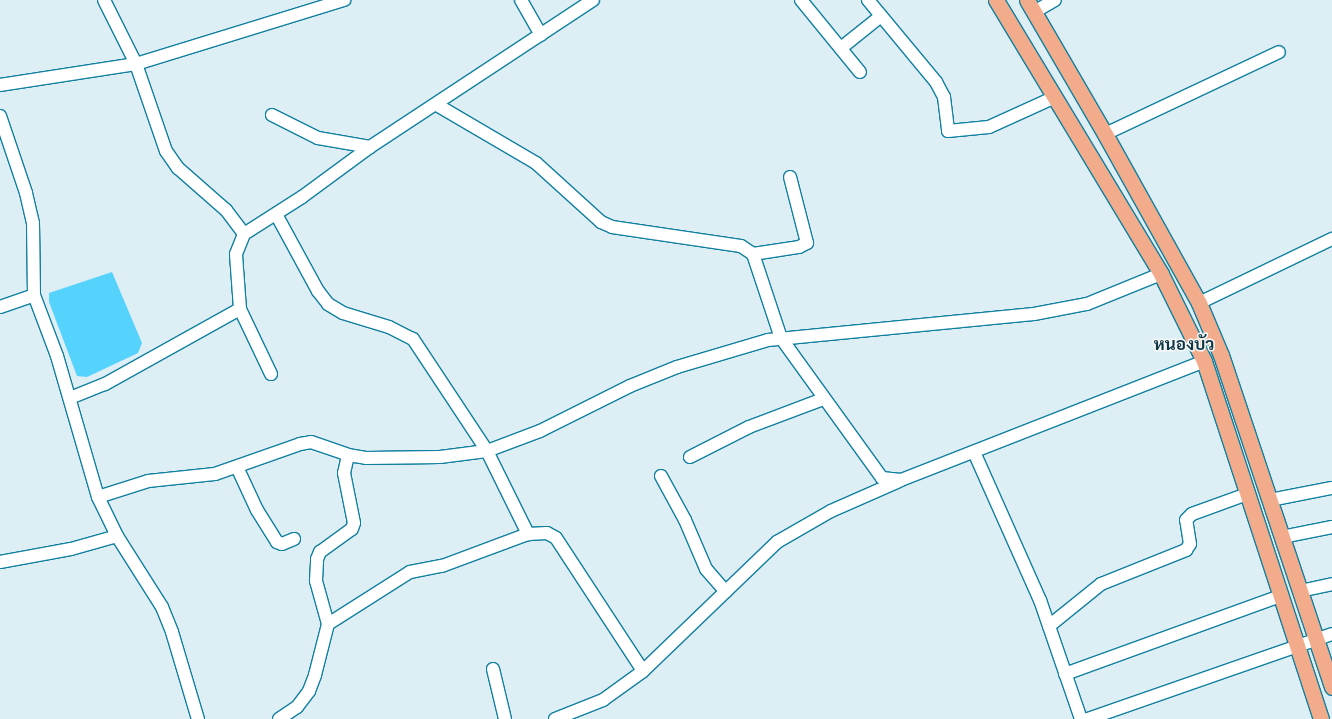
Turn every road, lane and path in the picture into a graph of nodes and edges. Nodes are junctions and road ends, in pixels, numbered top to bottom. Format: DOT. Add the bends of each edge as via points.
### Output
graph roads {
  1 [pos="104,0"];
  2 [pos="344,0"];
  3 [pos="521,0"];
  4 [pos="593,0"];
  5 [pos="801,0"];
  6 [pos="868,0"];
  7 [pos="996,0"];
  8 [pos="1055,0"];
  9 [pos="1030,6"];
  10 [pos="881,16"];
  11 [pos="541,35"];
  12 [pos="841,48"];
  13 [pos="1279,52"];
  14 [pos="136,64"];
  15 [pos="860,72"];
  16 [pos="0,85"];
  17 [pos="1055,97"];
  18 [pos="437,105"];
  19 [pos="272,115"];
  20 [pos="0,116"];
  21 [pos="1105,134"];
  22 [pos="370,147"];
  23 [pos="790,177"];
  24 [pos="276,214"];
  25 [pos="244,234"];
  26 [pos="1332,239"];
  27 [pos="753,254"];
  28 [pos="1161,274"];
  29 [pos="34,295"];
  30 [pos="1199,303"];
  31 [pos="0,307"];
  32 [pos="240,309"];
  33 [pos="781,338"];
  34 [pos="1204,362"];
  35 [pos="270,374"];
  36 [pos="70,398"];
  37 [pos="823,399"];
  38 [pos="487,451"];
  39 [pos="974,452"];
  40 [pos="348,456"];
  41 [pos="690,457"];
  42 [pos="237,467"];
  43 [pos="661,476"];
  44 [pos="901,480"];
  45 [pos="1332,488"];
  46 [pos="1247,494"];
  47 [pos="98,497"];
  48 [pos="1270,500"];
  49 [pos="1332,527"];
  50 [pos="528,534"];
  51 [pos="116,536"];
  52 [pos="1282,537"];
  53 [pos="294,540"];
  54 [pos="0,562"];
  55 [pos="1332,584"];
  56 [pos="1300,591"];
  57 [pos="726,592"];
  58 [pos="1281,596"];
  59 [pos="328,624"];
  60 [pos="1049,626"];
  61 [pos="1332,634"];
  62 [pos="1316,640"];
  63 [pos="1297,646"];
  64 [pos="493,669"];
  65 [pos="643,671"];
  66 [pos="1066,674"];
  67 [pos="1332,687"];
  68 [pos="561,718"];
  69 [pos="198,719"];
  70 [pos="279,719"];
  71 [pos="505,719"];
  72 [pos="1081,719"];
  73 [pos="1088,719"];
  74 [pos="1321,719"];
  1 -- 14 [label="street"];
  2 -- 14 [label="street"];
  3 -- 11 [label="street"];
  4 -- 11 [label="street"];
  5 -- 12 [label="street"];
  6 -- 10 [label="street"];
  7 -- 17 [label="main road"];
  8 -- 9 [label="street"];
  9 -- 21 [label="main road"];
  10 -- 12 [label="street"];
  10 -- 17 [label="street" via="936,82 944,97 948,131 989,127"];
  11 -- 18 [label="street"];
  12 -- 15 [label="street"];
  13 -- 21 [label="street"];
  14 -- 16 [label="street"];
  14 -- 25 [label="street" via="166,151 178,168 226,210"];
  17 -- 28 [label="main road"];
  18 -- 22 [label="street"];
  18 -- 27 [label="street" via="536,163 600,222 612,228 741,246"];
  19 -- 22 [label="street" via="318,138"];
  20 -- 29 [label="street" via="26,193 33,223"];
  21 -- 30 [label="main road"];
  22 -- 24 [label="street"];
  23 -- 27 [label="street" via="807,243 798,247"];
  24 -- 25 [label="street"];
  24 -- 38 [label="street" via="318,291 328,304 343,313 389,326 412,339"];
  25 -- 32 [label="street" via="236,254"];
  26 -- 30 [label="street"];
  27 -- 33 [label="street" via="763,276"];
  28 -- 33 [label="street" via="1087,304 1034,314"];
  28 -- 34 [label="main road"];
  29 -- 31 [label="street"];
  29 -- 36 [label="street"];
  30 -- 48 [label="main road" via="1222,355"];
  32 -- 35 [label="street"];
  32 -- 36 [label="street" via="105,384"];
  33 -- 37 [label="street"];
  33 -- 38 [label="street" via="677,367 630,386 540,431"];
  34 -- 39 [label="street"];
  34 -- 46 [label="main road"];
  36 -- 47 [label="street"];
  37 -- 41 [label="street" via="749,427"];
  37 -- 44 [label="street" via="882,478"];
  38 -- 40 [label="street" via="440,457"];
  38 -- 50 [label="street"];
  39 -- 44 [label="street"];
  39 -- 60 [label="street" via="1040,600"];
  40 -- 42 [label="street" via="311,442"];
  40 -- 59 [label="street" via="344,472 354,523 352,529 320,552 317,559 316,581"];
  42 -- 47 [label="street" via="215,474 148,481"];
  42 -- 53 [label="street" via="257,510 277,542 282,544"];
  43 -- 57 [label="street" via="685,520 706,569"];
  44 -- 57 [label="street" via="831,511 777,542"];
  45 -- 48 [label="street"];
  46 -- 58 [label="main road"];
  46 -- 60 [label="street" via="1192,514 1186,520 1190,544 1186,550 1101,584"];
  47 -- 51 [label="street"];
  48 -- 52 [label="main road"];
  49 -- 52 [label="street"];
  50 -- 59 [label="street" via="442,566 410,572"];
  50 -- 65 [label="street" via="547,533 556,538"];
  51 -- 54 [label="street" via="71,549"];
  51 -- 69 [label="street" via="162,607"];
  52 -- 56 [label="main road"];
  55 -- 56 [label="street"];
  56 -- 62 [label="main road"];
  57 -- 65 [label="street"];
  58 -- 63 [label="main road"];
  58 -- 66 [label="street"];
  59 -- 70 [label="street" via="309,692 297,707"];
  60 -- 66 [label="street"];
  61 -- 62 [label="street"];
  62 -- 63 [label="street"];
  62 -- 67 [label="main road"];
  63 -- 73 [label="street"];
  63 -- 74 [label="main road"];
  64 -- 71 [label="street"];
  65 -- 68 [label="street" via="603,700"];
  66 -- 72 [label="street"];
}
